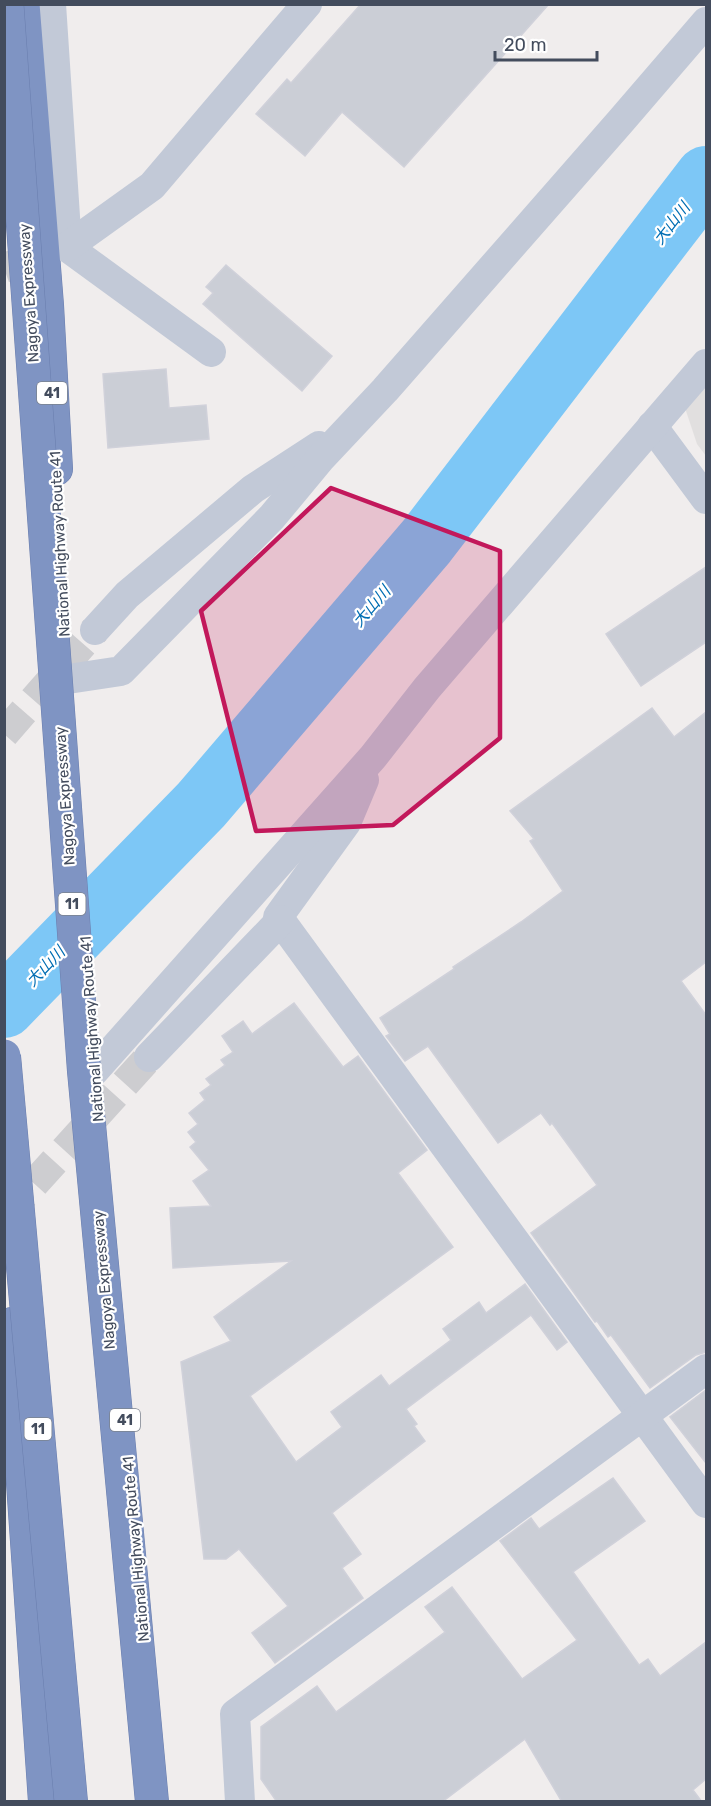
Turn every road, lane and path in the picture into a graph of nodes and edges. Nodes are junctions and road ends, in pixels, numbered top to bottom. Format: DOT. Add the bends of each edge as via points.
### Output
graph roads {
  1 [pos="7,4"];
  2 [pos="23,4"];
  3 [pos="51,4"];
  4 [pos="307,4"];
  5 [pos="706,22"];
  6 [pos="67,247"];
  7 [pos="212,352"];
  8 [pos="706,364"];
  9 [pos="355,422"];
  10 [pos="652,426"];
  11 [pos="706,499"];
  12 [pos="95,630"];
  13 [pos="68,679"];
  14 [pos="373,757"];
  15 [pos="281,920"];
  16 [pos="4,1056"];
  17 [pos="149,1057"];
  18 [pos="94,1071"];
  19 [pos="4,1207"];
  20 [pos="706,1370"];
  21 [pos="643,1416"];
  22 [pos="706,1503"];
  23 [pos="45,1802"];
  24 [pos="71,1802"];
  25 [pos="152,1802"];
  26 [pos="159,1802"];
  27 [pos="240,1802"];
  1 -- 25 [label="highway, Nagoya Expressway / 11, bridge" via="84,1071"];
  2 -- 13 [label="highway, National Highway Route 41 / 41" via="47,305"];
  3 -- 6 [label="street"];
  4 -- 6 [label="street" via="152,186"];
  5 -- 9 [label="street"];
  6 -- 7 [label="street"];
  8 -- 10 [label="street"];
  9 -- 12 [label="street" via="252,489 127,595"];
  9 -- 13 [label="street" via="272,517 122,671"];
  10 -- 11 [label="street"];
  10 -- 14 [label="street" via="427,688"];
  13 -- 18 [label="highway, National Highway Route 41 / 41"];
  14 -- 15 [label="street" via="346,823 278,917"];
  14 -- 18 [label="street"];
  15 -- 17 [label="street"];
  15 -- 21 [label="street"];
  16 -- 24 [label="highway, 11, bridge"];
  18 -- 26 [label="highway, National Highway Route 41 / 41"];
  19 -- 23 [label="highway"];
  20 -- 21 [label="street"];
  21 -- 22 [label="street"];
  21 -- 27 [label="street" via="235,1714"];
}
